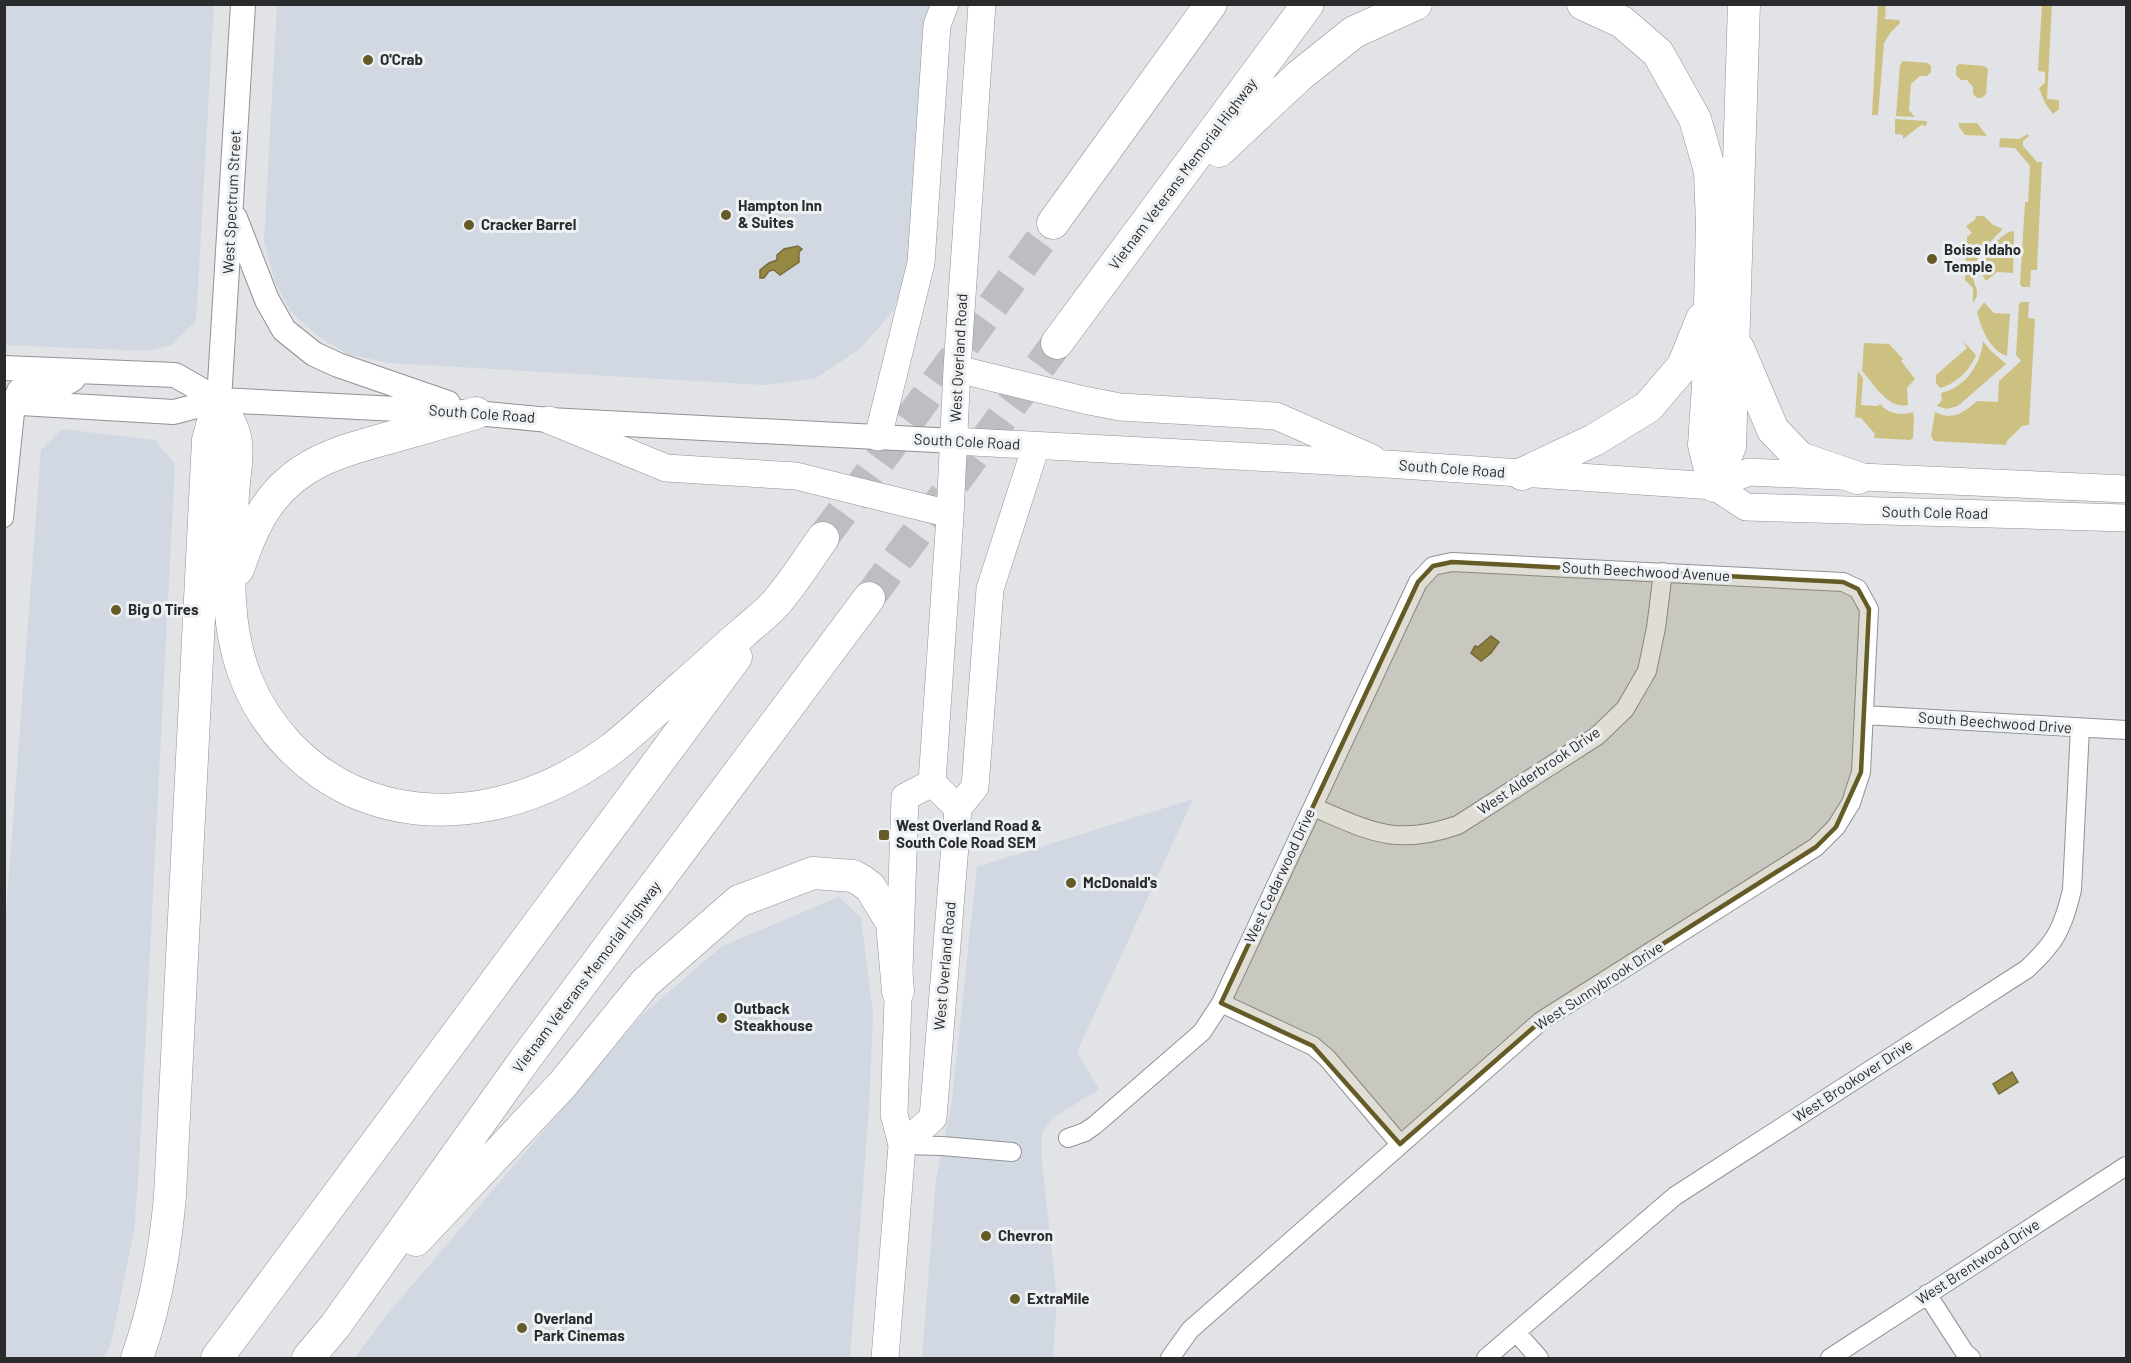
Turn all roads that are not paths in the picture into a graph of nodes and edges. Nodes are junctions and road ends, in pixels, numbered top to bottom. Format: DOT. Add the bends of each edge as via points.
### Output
graph roads {
  1 [pos="243,4"];
  2 [pos="945,4"];
  3 [pos="982,4"];
  4 [pos="1211,4"];
  5 [pos="1308,4"];
  6 [pos="1416,4"];
  7 [pos="1583,4"];
  8 [pos="1744,4"];
  9 [pos="1750,4"];
  10 [pos="1741,45"];
  11 [pos="1161,205"];
  12 [pos="231,209"];
  13 [pos="1053,223"];
  14 [pos="1709,301"];
  15 [pos="1733,336"];
  16 [pos="1057,343"];
  17 [pos="4,368"];
  18 [pos="957,369"];
  19 [pos="84,371"];
  20 [pos="219,400"];
  21 [pos="10,403"];
  22 [pos="476,413"];
  23 [pos="549,420"];
  24 [pos="878,437"];
  25 [pos="954,441"];
  26 [pos="1036,446"];
  27 [pos="1387,464"];
  28 [pos="1522,474"];
  29 [pos="1858,478"];
  30 [pos="1714,486"];
  31 [pos="2127,489"];
  32 [pos="950,514"];
  33 [pos="4,518"];
  34 [pos="2127,518"];
  35 [pos="823,538"];
  36 [pos="1432,567"];
  37 [pos="1663,572"];
  38 [pos="1858,589"];
  39 [pos="229,595"];
  40 [pos="869,598"];
  41 [pos="775,604"];
  42 [pos="1864,715"];
  43 [pos="2080,728"];
  44 [pos="2127,730"];
  45 [pos="932,783"];
  46 [pos="1313,807"];
  47 [pos="958,808"];
  48 [pos="898,991"];
  49 [pos="1221,1002"];
  50 [pos="1068,1138"];
  51 [pos="1400,1144"];
  52 [pos="902,1145"];
  53 [pos="1012,1152"];
  54 [pos="2127,1166"];
  55 [pos="1927,1294"];
  56 [pos="335,1326"];
  57 [pos="1516,1332"];
  58 [pos="136,1359"];
  59 [pos="217,1359"];
  60 [pos="308,1359"];
  61 [pos="885,1359"];
  62 [pos="1170,1359"];
  63 [pos="1486,1359"];
  64 [pos="1539,1359"];
  65 [pos="1830,1359"];
  66 [pos="1971,1359"];
  1 -- 12 [label="main road, West Spectrum Street"];
  2 -- 24 [label="main road" via="937,25 921,263"];
  3 -- 18 [label="main road, West Overland Road"];
  4 -- 13 [label="highway"];
  5 -- 11 [label="highway, Vietnam Veterans Memorial Highway"];
  6 -- 11 [label="highway" via="1354,32 1299,76"];
  7 -- 14 [label="highway" via="1622,22 1658,53 1695,119 1710,171"];
  8 -- 10 [label="highway"];
  9 -- 10 [label="highway"];
  10 -- 15 [label="highway"];
  11 -- 16 [label="highway, Vietnam Veterans Memorial Highway"];
  12 -- 20 [label="main road, West Spectrum Street"];
  12 -- 22 [label="main road" via="256,276 284,330 314,354 338,365"];
  14 -- 28 [label="highway" via="1683,366 1648,407 1594,440"];
  14 -- 30 [label="highway" via="1704,444"];
  15 -- 29 [label="highway" via="1773,430 1800,458"];
  15 -- 30 [label="highway" via="1730,446"];
  17 -- 19 [label="main road, South Cole Road"];
  18 -- 25 [label="main road, West Overland Road"];
  18 -- 27 [label="main road" via="1120,407 1276,416"];
  19 -- 20 [label="main road, South Cole Road" via="175,375"];
  19 -- 21 [label="main road" via="63,386 29,386"];
  20 -- 21 [label="main road, South Cole Road" via="174,412"];
  20 -- 22 [label="main road, South Cole Road"];
  20 -- 39 [label="highway" via="236,441"];
  20 -- 58 [label="highway" via="208,440 170,1196 156,1292"];
  21 -- 33 [label="street"];
  22 -- 23 [label="main road, South Cole Road"];
  22 -- 39 [label="highway" via="350,447 306,468 280,489 262,514"];
  23 -- 24 [label="main road, South Cole Road"];
  23 -- 32 [label="main road" via="666,468 795,476"];
  24 -- 25 [label="main road, South Cole Road"];
  25 -- 26 [label="main road, South Cole Road"];
  25 -- 32 [label="main road, West Overland Road"];
  26 -- 27 [label="main road, South Cole Road"];
  26 -- 47 [label="main road" via="990,589 975,787"];
  27 -- 28 [label="main road, South Cole Road"];
  28 -- 30 [label="main road, South Cole Road"];
  29 -- 30 [label="main road, South Cole Road" via="1749,472"];
  29 -- 31 [label="main road, South Cole Road"];
  30 -- 34 [label="main road, South Cole Road" via="1746,507"];
  32 -- 45 [label="main road, West Overland Road"];
  35 -- 41 [label="highway"];
  36 -- 37 [label="street, South Beechwood Avenue" via="1452,562"];
  36 -- 46 [label="street, West Cedarwood Drive" via="1418,582"];
  37 -- 38 [label="street, South Beechwood Avenue" via="1843,582"];
  37 -- 46 [label="street, West Alderbrook Drive" via="1647,670 1625,709 1597,736 1458,825 1435,833 1371,832"];
  38 -- 42 [label="street, West Sunnybrook Drive" via="1869,609"];
  39 -- 41 [label="highway" via="235,643 248,683 273,727 293,749 332,780 367,797 441,811 511,801 594,761"];
  40 -- 56 [label="highway, Vietnam Veterans Memorial Highway" via="526,1058"];
  41 -- 59 [label="highway"];
  42 -- 43 [label="street, South Beechwood Drive"];
  42 -- 51 [label="street, West Sunnybrook Drive" via="1861,772 1851,803 1816,848 1541,1021"];
  43 -- 44 [label="street, South Beechwood Drive"];
  43 -- 57 [label="street, West Brookover Drive" via="2072,890 2058,935 2044,953 2026,969 1675,1196"];
  45 -- 47 [label="main road"];
  45 -- 48 [label="main road" via="905,797"];
  46 -- 49 [label="street, West Cedarwood Drive"];
  47 -- 52 [label="main road, West Overland Road" via="933,1118"];
  48 -- 52 [label="main road" via="894,1114"];
  48 -- 56 [label="highway" via="892,923 870,887 853,876 813,873 739,901 645,982 563,1084"];
  49 -- 50 [label="street, West Cedarwood Drive" via="1202,1032 1095,1125"];
  49 -- 51 [label="street" via="1313,1046"];
  51 -- 62 [label="street, West Sunnybrook Drive" via="1191,1330"];
  52 -- 53 [label="street"];
  52 -- 61 [label="main road"];
  54 -- 55 [label="street, West Brentwood Drive"];
  55 -- 65 [label="street, West Brentwood Drive"];
  55 -- 66 [label="street"];
  56 -- 60 [label="highway, Vietnam Veterans Memorial Highway"];
  57 -- 63 [label="street, West Brookover Drive"];
  57 -- 64 [label="street"];
}
